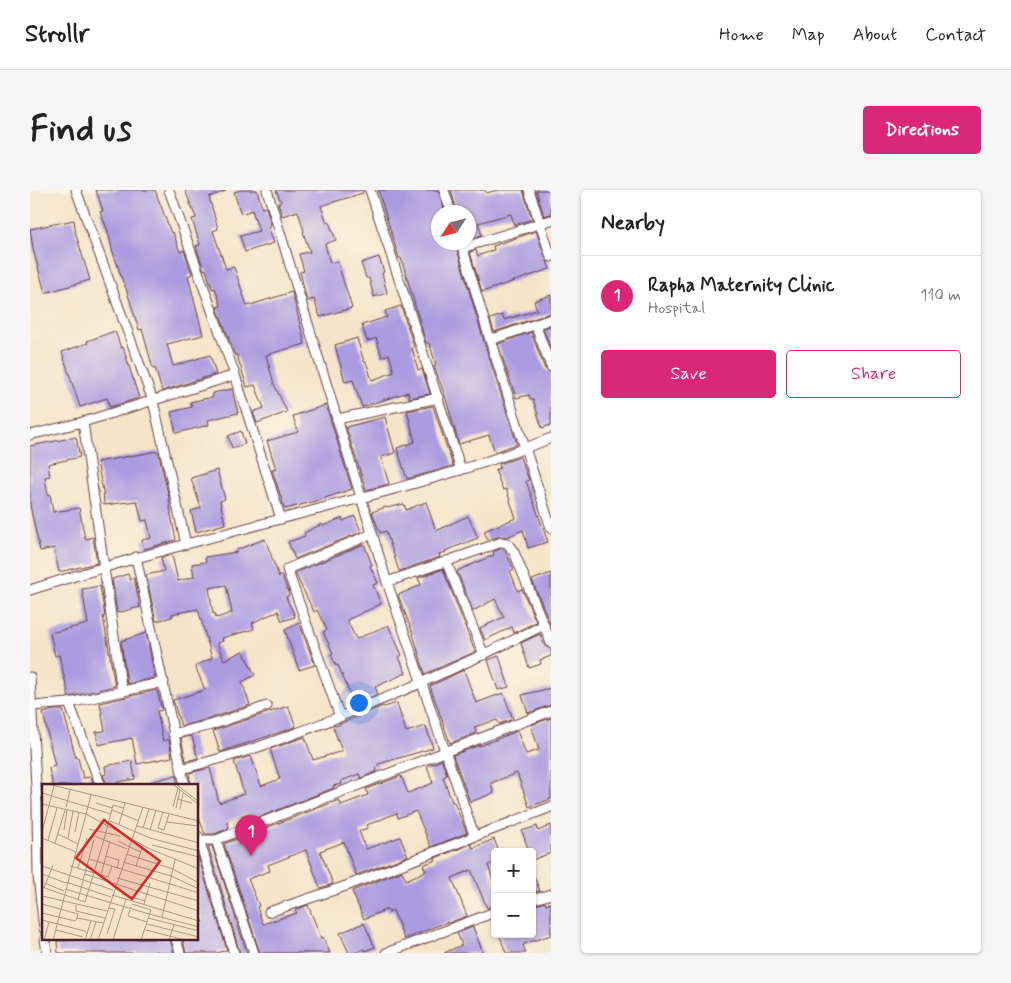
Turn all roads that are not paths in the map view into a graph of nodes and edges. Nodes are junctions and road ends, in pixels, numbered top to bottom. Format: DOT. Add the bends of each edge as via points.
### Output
graph roads {
  1 [pos="76,190"];
  2 [pos="169,190"];
  3 [pos="268,190"];
  4 [pos="370,190"];
  5 [pos="444,190"];
  6 [pos="529,190"];
  7 [pos="449,205"];
  8 [pos="551,220"];
  9 [pos="540,223"];
  10 [pos="476,241"];
  11 [pos="463,250"];
  12 [pos="551,257"];
  13 [pos="551,319"];
  14 [pos="535,324"];
  15 [pos="490,340"];
  16 [pos="551,367"];
  17 [pos="234,375"];
  18 [pos="439,398"];
  19 [pos="153,401"];
  20 [pos="337,419"];
  21 [pos="83,422"];
  22 [pos="30,435"];
  23 [pos="551,438"];
  24 [pos="526,448"];
  25 [pos="461,470"];
  26 [pos="362,498"];
  27 [pos="281,519"];
  28 [pos="551,528"];
  29 [pos="372,534"];
  30 [pos="186,544"];
  31 [pos="136,557"];
  32 [pos="446,560"];
  33 [pos="104,567"];
  34 [pos="387,582"];
  35 [pos="30,590"];
  36 [pos="544,625"];
  37 [pos="551,643"];
  38 [pos="484,655"];
  39 [pos="30,677"];
  40 [pos="164,682"];
  41 [pos="421,683"];
  42 [pos="122,692"];
  43 [pos="69,703"];
  44 [pos="32,706"];
  45 [pos="267,706"];
  46 [pos="551,711"];
  47 [pos="340,717"];
  48 [pos="173,734"];
  49 [pos="445,751"];
  50 [pos="181,770"];
  51 [pos="100,784"];
  52 [pos="184,784"];
  53 [pos="33,805"];
  54 [pos="551,807"];
  55 [pos="474,835"];
  56 [pos="199,839"];
  57 [pos="216,840"];
  58 [pos="199,842"];
  59 [pos="37,876"];
  60 [pos="551,894"];
  61 [pos="536,899"];
  62 [pos="269,912"];
  63 [pos="42,913"];
  64 [pos="491,914"];
  65 [pos="45,940"];
  66 [pos="176,940"];
  67 [pos="47,953"];
  68 [pos="180,953"];
  69 [pos="234,953"];
  70 [pos="254,953"];
  71 [pos="386,953"];
  1 -- 19 [label="street"];
  2 -- 17 [label="street"];
  3 -- 20 [label="street"];
  4 -- 18 [label="street"];
  5 -- 7 [label="street"];
  6 -- 9 [label="street"];
  8 -- 9 [label="street"];
  9 -- 10 [label="street"];
  9 -- 12 [label="street"];
  11 -- 15 [label="street"];
  13 -- 14 [label="street"];
  14 -- 15 [label="street"];
  14 -- 16 [label="street"];
  15 -- 24 [label="street"];
  17 -- 19 [label="street"];
  17 -- 27 [label="street"];
  18 -- 20 [label="street"];
  18 -- 25 [label="street"];
  19 -- 21 [label="street"];
  19 -- 30 [label="street"];
  20 -- 26 [label="street"];
  21 -- 22 [label="street"];
  21 -- 33 [label="street"];
  23 -- 24 [label="street"];
  24 -- 25 [label="street"];
  24 -- 28 [label="street"];
  25 -- 26 [label="street"];
  26 -- 27 [label="street"];
  26 -- 29 [label="street"];
  27 -- 30 [label="street"];
  29 -- 34 [label="street"];
  29 -- 47 [label="street" via="287,569"];
  30 -- 31 [label="street"];
  31 -- 33 [label="street"];
  31 -- 40 [label="street"];
  32 -- 34 [label="street"];
  32 -- 36 [label="street" via="506,543 514,552"];
  32 -- 38 [label="street"];
  33 -- 35 [label="street"];
  33 -- 42 [label="street"];
  34 -- 41 [label="street"];
  36 -- 37 [label="street"];
  36 -- 38 [label="street"];
  38 -- 41 [label="street"];
  39 -- 44 [label="street"];
  40 -- 42 [label="street"];
  40 -- 48 [label="street"];
  41 -- 47 [label="street"];
  41 -- 49 [label="street"];
  42 -- 43 [label="street"];
  43 -- 44 [label="street"];
  43 -- 51 [label="street"];
  44 -- 53 [label="street"];
  45 -- 48 [label="street"];
  46 -- 49 [label="street"];
  47 -- 50 [label="street"];
  48 -- 50 [label="street"];
  49 -- 55 [label="street"];
  49 -- 57 [label="street"];
  50 -- 52 [label="street"];
  53 -- 59 [label="street"];
  54 -- 55 [label="street"];
  55 -- 62 [label="street" via="346,886"];
  56 -- 57 [label="street"];
  57 -- 70 [label="street"];
  58 -- 69 [label="street"];
  59 -- 63 [label="street"];
  60 -- 61 [label="street"];
  64 -- 71 [label="street"];
  65 -- 67 [label="street"];
  66 -- 68 [label="street"];
}
